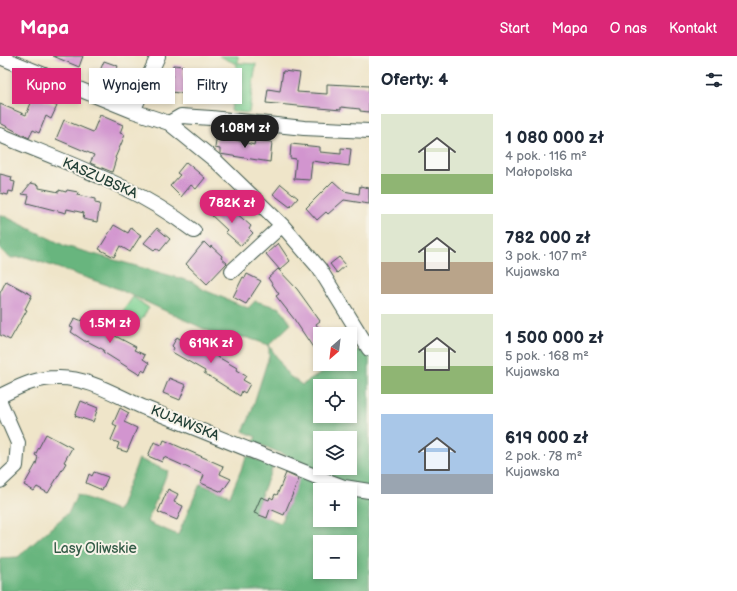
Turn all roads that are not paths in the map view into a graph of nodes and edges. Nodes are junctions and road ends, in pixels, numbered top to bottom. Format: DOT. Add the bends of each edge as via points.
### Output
graph roads {
  1 [pos="158,56"];
  2 [pos="0,57"];
  3 [pos="133,111"];
  4 [pos="169,123"];
  5 [pos="369,131"];
  6 [pos="0,136"];
  7 [pos="282,225"];
  8 [pos="194,231"];
  9 [pos="232,271"];
  10 [pos="369,349"];
  11 [pos="0,396"];
  12 [pos="0,402"];
  13 [pos="0,481"];
  14 [pos="369,491"];
  1 -- 3 [label="street"];
  2 -- 3 [label="street"];
  3 -- 4 [label="street"];
  4 -- 5 [label="street" via="181,116 304,128"];
  4 -- 7 [label="street" via="216,162"];
  6 -- 8 [label="street, KASZUBSKA" via="126,187 173,214"];
  7 -- 9 [label="street"];
  7 -- 10 [label="street" via="319,268"];
  11 -- 14 [label="street, KUJAWSKA" via="23,384 41,380 57,378 88,382 317,477 344,487"];
  12 -- 13 [label="street" via="18,443 16,466"];
}
